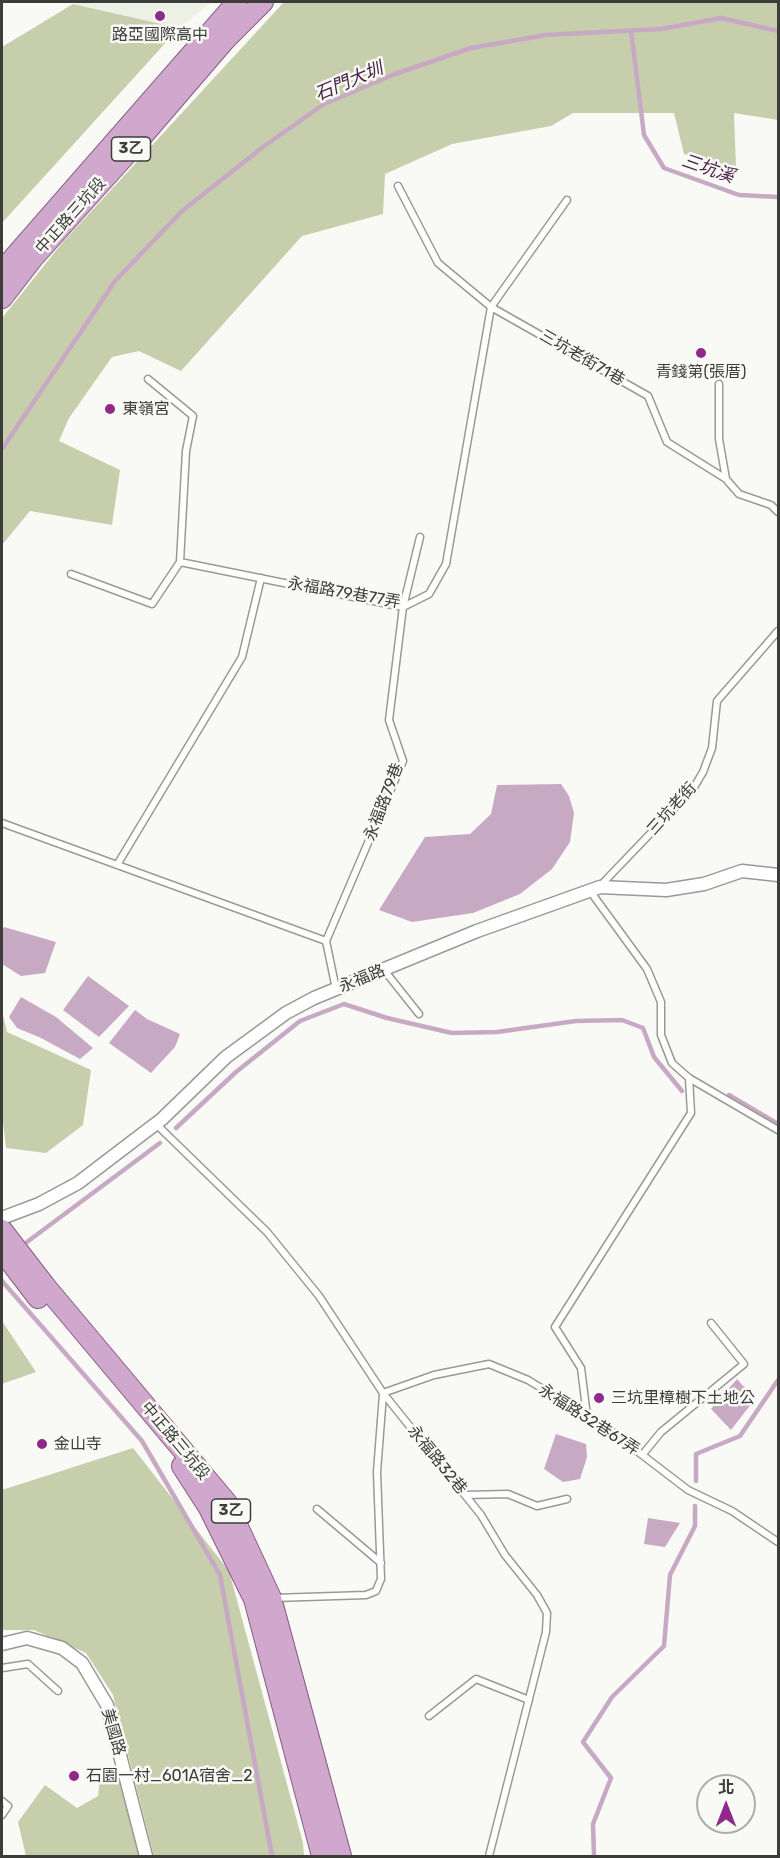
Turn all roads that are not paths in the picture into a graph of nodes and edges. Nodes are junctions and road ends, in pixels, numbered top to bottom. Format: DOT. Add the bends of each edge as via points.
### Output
graph roads {
  1 [pos="237,2"];
  2 [pos="263,2"];
  3 [pos="398,186"];
  4 [pos="567,200"];
  5 [pos="2,271"];
  6 [pos="2,298"];
  7 [pos="491,307"];
  8 [pos="148,379"];
  9 [pos="719,384"];
  10 [pos="726,479"];
  11 [pos="778,512"];
  12 [pos="420,537"];
  13 [pos="180,561"];
  14 [pos="71,574"];
  15 [pos="261,578"];
  16 [pos="403,607"];
  17 [pos="778,631"];
  18 [pos="2,823"];
  19 [pos="117,865"];
  20 [pos="778,874"];
  21 [pos="595,889"];
  22 [pos="326,941"];
  23 [pos="384,969"];
  24 [pos="336,989"];
  25 [pos="419,1014"];
  26 [pos="689,1078"];
  27 [pos="156,1124"];
  28 [pos="778,1130"];
  29 [pos="2,1218"];
  30 [pos="2,1230"];
  31 [pos="2,1251"];
  32 [pos="711,1323"];
  33 [pos="383,1393"];
  34 [pos="587,1416"];
  35 [pos="643,1454"];
  36 [pos="465,1496"];
  37 [pos="567,1499"];
  38 [pos="316,1509"];
  39 [pos="778,1542"];
  40 [pos="381,1563"];
  41 [pos="263,1599"];
  42 [pos="2,1644"];
  43 [pos="2,1668"];
  44 [pos="58,1690"];
  45 [pos="529,1700"];
  46 [pos="429,1716"];
  47 [pos="2,1801"];
  48 [pos="2,1815"];
  49 [pos="146,1857"];
  50 [pos="322,1857"];
  51 [pos="341,1857"];
  52 [pos="489,1857"];
  1 -- 5 [label="main road, 中正路三坑段 / 3乙"];
  2 -- 6 [label="main road, 中正路三坑段 / 3乙" via="225,40"];
  3 -- 7 [label="lane, 三坑老街71巷" via="438,263"];
  4 -- 7 [label="lane, 永福路79巷77弄"];
  7 -- 10 [label="lane, 三坑老街71巷" via="648,396 666,442"];
  7 -- 16 [label="lane, 永福路79巷77弄" via="446,564 429,594"];
  8 -- 13 [label="lane" via="193,416 186,451"];
  9 -- 10 [label="lane" via="719,439"];
  10 -- 11 [label="lane, 三坑老街71巷" via="739,494 771,505"];
  12 -- 16 [label="lane, 永福路79巷"];
  13 -- 14 [label="lane" via="152,603"];
  13 -- 15 [label="lane, 永福路79巷77弄"];
  15 -- 16 [label="lane, 永福路79巷77弄"];
  15 -- 19 [label="lane" via="242,657"];
  16 -- 22 [label="lane, 永福路79巷" via="389,720 403,761"];
  17 -- 21 [label="lane, 三坑老街" via="717,701 712,748 693,789"];
  18 -- 19 [label="lane"];
  19 -- 22 [label="lane"];
  20 -- 21 [label="street, 永福路" via="742,871 704,884 666,890"];
  21 -- 23 [label="street, 永福路"];
  21 -- 26 [label="lane" via="647,969 661,1002 661,1035 672,1063"];
  22 -- 24 [label="lane"];
  23 -- 24 [label="street, 永福路"];
  23 -- 25 [label="lane"];
  24 -- 27 [label="street, 永福路" via="286,1012 226,1057"];
  26 -- 28 [label="lane"];
  26 -- 34 [label="lane" via="691,1113 555,1327 581,1368"];
  27 -- 29 [label="street, 永福路" via="78,1183"];
  27 -- 33 [label="lane, 永福路32巷" via="267,1232 319,1296"];
  30 -- 41 [label="main road, 中正路三坑段 / 3乙" via="227,1503"];
  31 -- 41 [label="main road, 中正路三坑段 / 3乙" via="184,1468"];
  32 -- 35 [label="lane" via="744,1364 661,1432"];
  33 -- 34 [label="lane, 永福路32巷67弄" via="434,1375 489,1364 528,1380"];
  33 -- 36 [label="lane, 永福路32巷"];
  33 -- 40 [label="lane" via="377,1472"];
  34 -- 35 [label="lane, 永福路32巷67弄"];
  35 -- 39 [label="lane, 永福路32巷67弄" via="688,1490 732,1511"];
  36 -- 37 [label="lane" via="508,1494 537,1506"];
  36 -- 45 [label="lane, 永福路32巷" via="547,1613"];
  38 -- 40 [label="lane"];
  40 -- 41 [label="lane" via="376,1591 366,1595"];
  41 -- 50 [label="main road, 中正路三坑段 / 3乙"];
  41 -- 51 [label="main road, 中正路三坑段 / 3乙"];
  42 -- 49 [label="street, 美國路" via="27,1638 62,1648 82,1663 107,1705"];
  43 -- 44 [label="lane" via="28,1664"];
  45 -- 46 [label="lane" via="476,1679"];
  45 -- 52 [label="lane, 永福路32巷"];
  47 -- 48 [label="lane" via="8,1806"];
}
